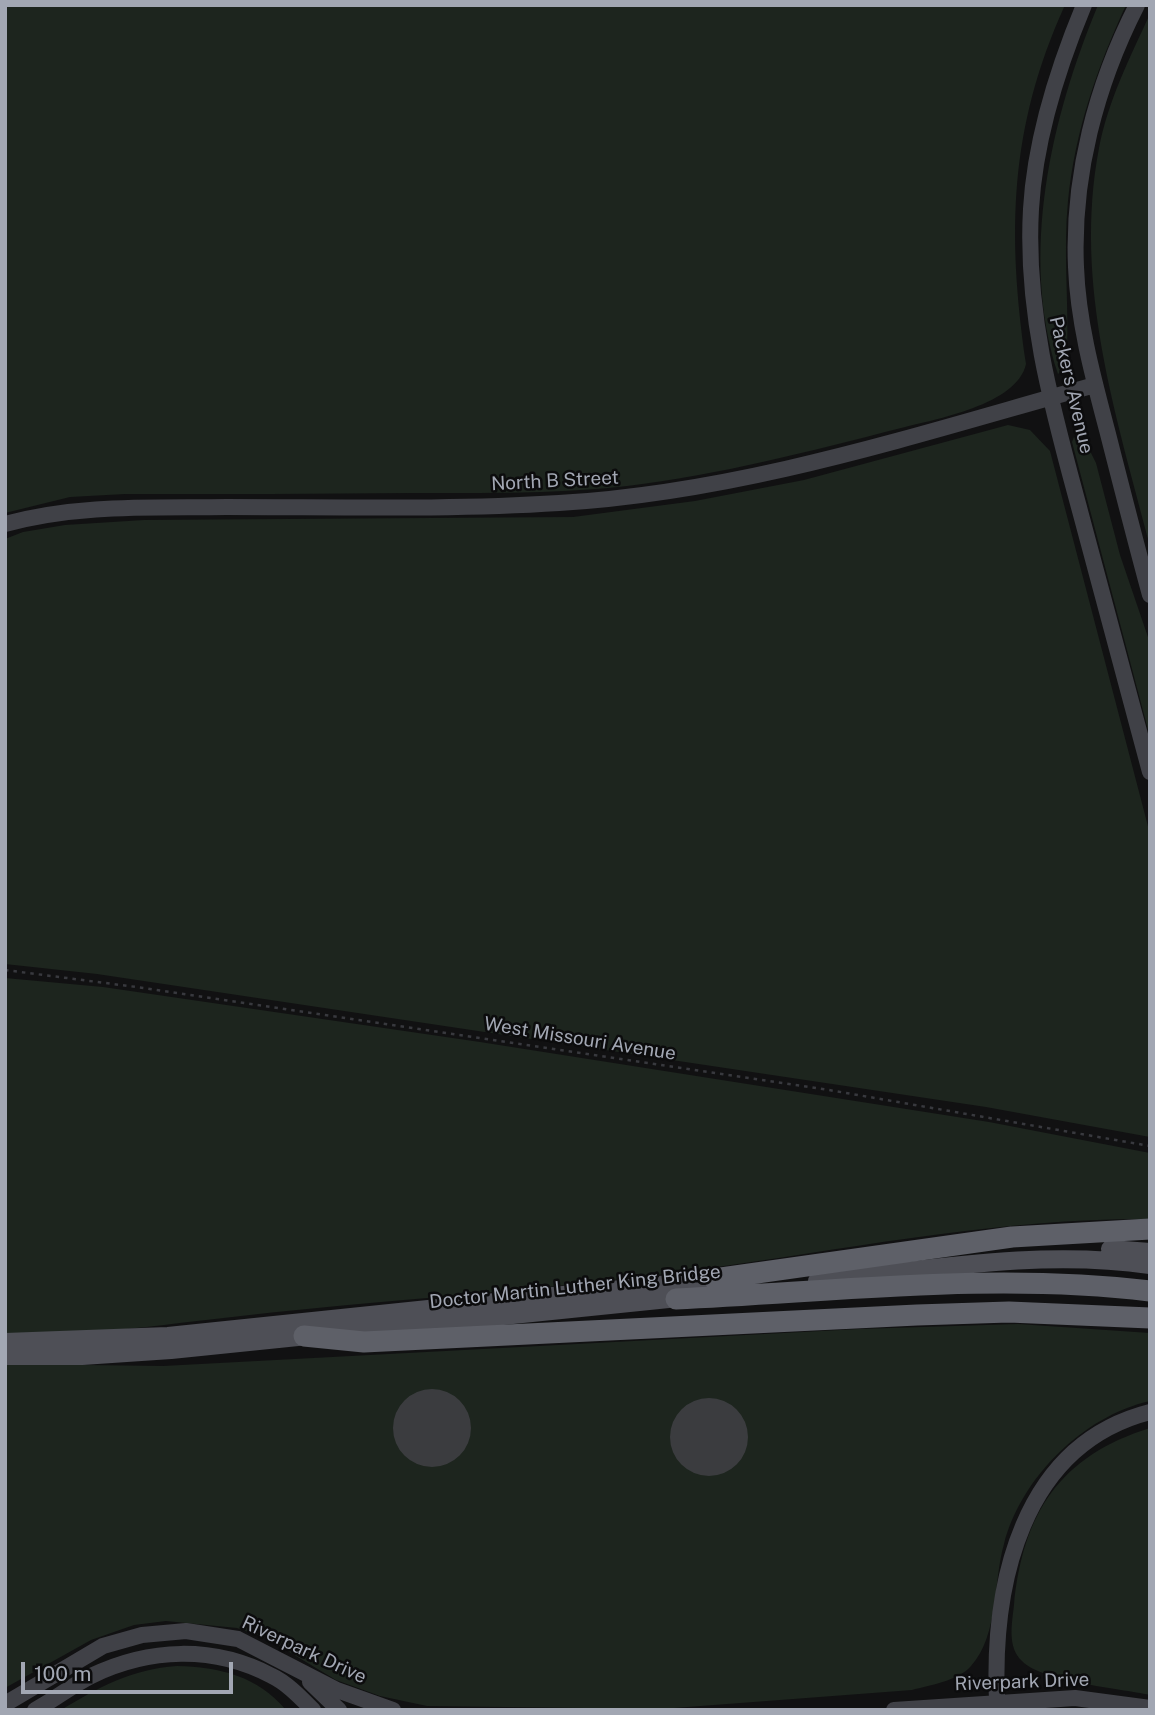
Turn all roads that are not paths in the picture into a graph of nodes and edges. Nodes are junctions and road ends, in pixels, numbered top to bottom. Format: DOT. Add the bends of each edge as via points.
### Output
graph roads {
  1 [pos="1084,5"];
  2 [pos="1137,5"];
  3 [pos="1095,385"];
  4 [pos="1049,398"];
  5 [pos="5,524"];
  6 [pos="1150,595"];
  7 [pos="1150,772"];
  8 [pos="1150,1229"];
  9 [pos="1150,1252"];
  10 [pos="1150,1265"];
  11 [pos="715,1279"];
  12 [pos="1150,1291"];
  13 [pos="676,1298"];
  14 [pos="1150,1318"];
  15 [pos="304,1336"];
  16 [pos="5,1342"];
  17 [pos="48,1349"];
  18 [pos="5,1356"];
  19 [pos="1150,1412"];
  20 [pos="299,1672"];
  21 [pos="997,1701"];
  22 [pos="5,1704"];
  23 [pos="306,1706"];
  24 [pos="1150,1708"];
  25 [pos="35,1710"];
  26 [pos="339,1710"];
  27 [pos="393,1710"];
  28 [pos="894,1710"];
  1 -- 4 [label="main road, Packers Avenue" via="1059,69 1042,133 1031,207 1032,307"];
  2 -- 3 [label="main road, Packers Avenue" via="1104,78 1088,139 1076,216 1079,304"];
  3 -- 4 [label="main road, North B Street"];
  3 -- 6 [label="main road, Packers Avenue"];
  4 -- 5 [label="main road, North B Street" via="807,466 621,499 500,505 107,507"];
  4 -- 7 [label="main road, Packers Avenue"];
  8 -- 11 [label="highway" via="1012,1237"];
  9 -- 11 [label="main road, Doctor Martin Luther King Bridge" via="1039,1249"];
  10 -- 13 [label="main road, Doctor Martin Luther King Bridge" via="1078,1259 1011,1262"];
  11 -- 17 [label="main road, Doctor Martin Luther King Bridge"];
  12 -- 13 [label="highway" via="1002,1281"];
  13 -- 15 [label="main road, Doctor Martin Luther King Bridge"];
  14 -- 15 [label="highway" via="1009,1312 364,1342"];
  15 -- 17 [label="main road, Doctor Martin Luther King Bridge" via="160,1351"];
  16 -- 17 [label="main road, Doctor Martin Luther King Bridge"];
  17 -- 18 [label="main road, Doctor Martin Luther King Bridge"];
  19 -- 21 [label="main road" via="1123,1420 1080,1447 1049,1479 1028,1510 1008,1577 997,1646"];
  20 -- 22 [label="main road, Riverpark Drive" via="238,1639 159,1632 103,1647"];
  20 -- 26 [label="main road"];
  20 -- 27 [label="main road, Riverpark Drive"];
  21 -- 24 [label="main road, Riverpark Drive" via="1075,1698"];
  21 -- 28 [label="main road, Riverpark Drive"];
  23 -- 25 [label="main road, Riverpark Drive" via="274,1677 245,1664 206,1654 172,1653 133,1658 89,1677"];
}
